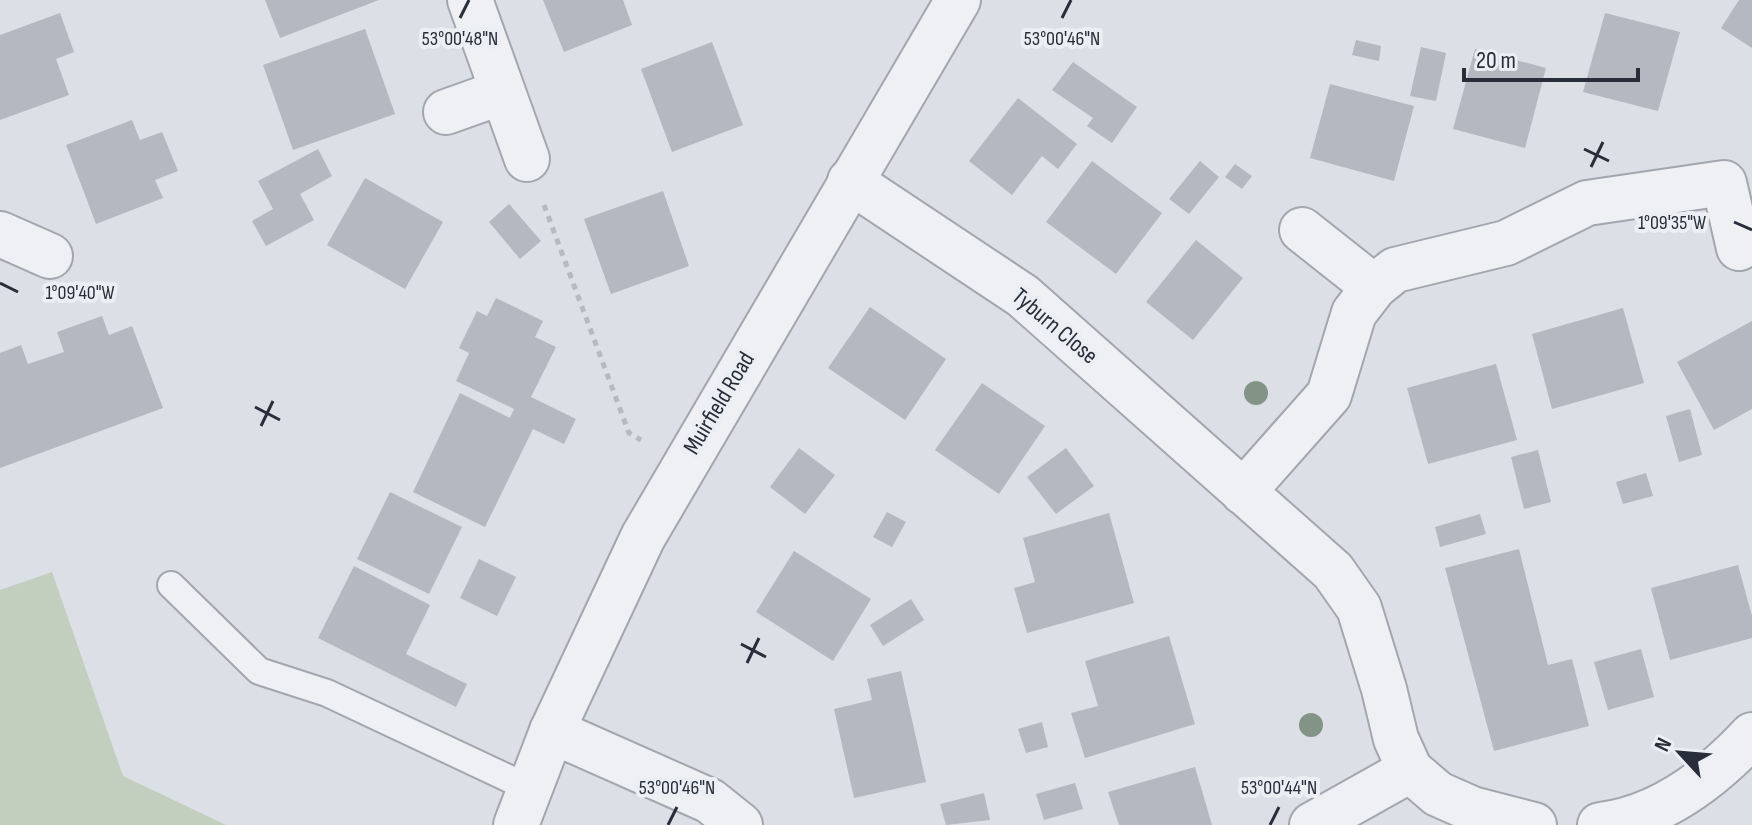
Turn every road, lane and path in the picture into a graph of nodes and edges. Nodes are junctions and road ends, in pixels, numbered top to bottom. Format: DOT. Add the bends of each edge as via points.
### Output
graph roads {
  1 [pos="470,0"];
  2 [pos="958,0"];
  3 [pos="502,92"];
  4 [pos="446,112"];
  5 [pos="527,159"];
  6 [pos="850,181"];
  7 [pos="1302,230"];
  8 [pos="0,234"];
  9 [pos="1739,248"];
  10 [pos="50,256"];
  11 [pos="1374,287"];
  12 [pos="683,463"];
  13 [pos="1243,492"];
  14 [pos="171,585"];
  15 [pos="552,731"];
  16 [pos="1746,754"];
  17 [pos="1410,770"];
  18 [pos="523,806"];
  19 [pos="740,825"];
  20 [pos="1312,825"];
  21 [pos="1534,825"];
  22 [pos="1600,825"];
  1 -- 3 [label="street"];
  2 -- 6 [label="street, Muirfield Road"];
  3 -- 4 [label="street"];
  3 -- 5 [label="street"];
  5 -- 12 [label="path" via="629,433"];
  6 -- 12 [label="street, Muirfield Road"];
  6 -- 13 [label="street, Tyburn Close" via="1023,296"];
  7 -- 11 [label="street"];
  8 -- 10 [label="street"];
  9 -- 11 [label="street" via="1724,183 1587,203 1506,243 1395,270"];
  11 -- 13 [label="street" via="1354,313 1329,395"];
  12 -- 15 [label="street, Muirfield Road"];
  13 -- 17 [label="street, Tyburn Close" via="1333,571 1359,608 1396,739"];
  14 -- 18 [label="lane" via="259,671 327,693"];
  15 -- 18 [label="street, Muirfield Road"];
  15 -- 19 [label="street" via="710,801"];
  16 -- 22 [label="street" via="1678,797"];
  17 -- 20 [label="street"];
  17 -- 21 [label="street, Tyburn Close" via="1438,794"];
}
